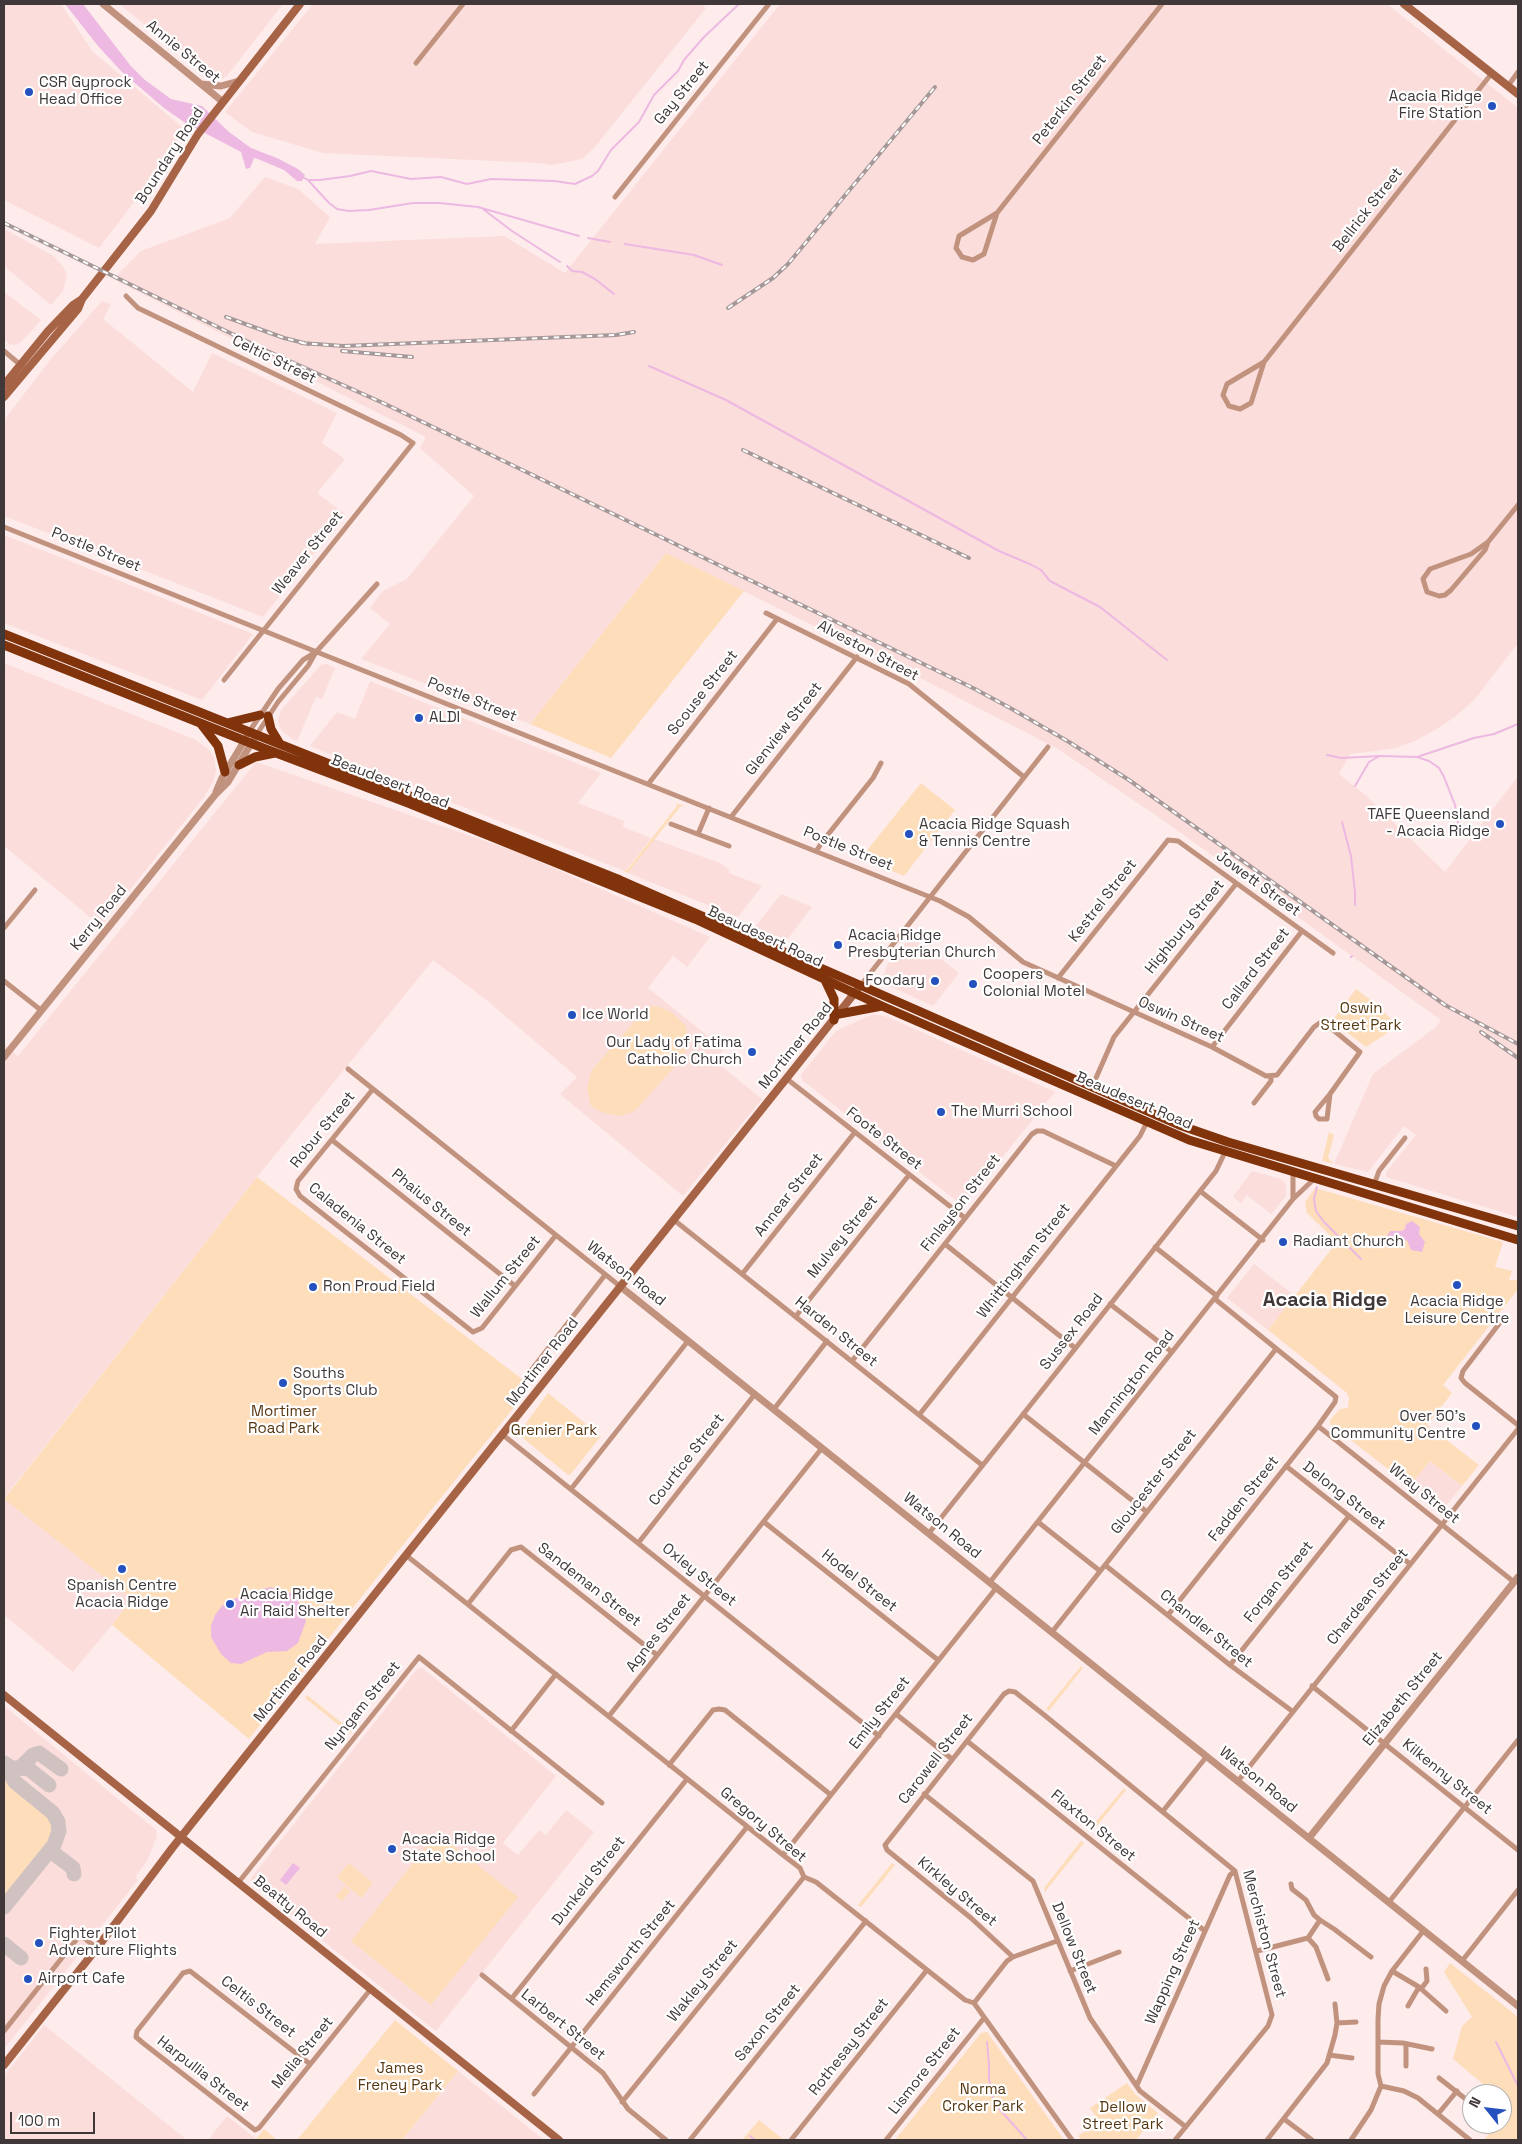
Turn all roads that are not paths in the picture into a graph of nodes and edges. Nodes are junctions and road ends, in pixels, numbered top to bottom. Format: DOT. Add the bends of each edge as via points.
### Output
graph roads {
  1 [pos="103,4"];
  2 [pos="300,4"];
  3 [pos="463,4"];
  4 [pos="770,4"];
  5 [pos="1162,4"];
  6 [pos="1404,4"];
  7 [pos="416,63"];
  8 [pos="1518,72"];
  9 [pos="1492,73"];
  10 [pos="239,82"];
  11 [pos="201,84"];
  12 [pos="1508,86"];
  13 [pos="1518,94"];
  14 [pos="223,102"];
  15 [pos="615,197"];
  16 [pos="997,212"];
  17 [pos="126,296"];
  18 [pos="4,351"];
  19 [pos="1264,362"];
  20 [pos="24,368"];
  21 [pos="4,385"];
  22 [pos="4,397"];
  23 [pos="413,443"];
  24 [pos="1518,505"];
  25 [pos="4,527"];
  26 [pos="1488,542"];
  27 [pos="377,584"];
  28 [pos="766,613"];
  29 [pos="777,619"];
  30 [pos="264,630"];
  31 [pos="4,634"];
  32 [pos="4,645"];
  33 [pos="316,652"];
  34 [pos="857,658"];
  35 [pos="224,680"];
  36 [pos="264,716"];
  37 [pos="227,723"];
  38 [pos="201,724"];
  39 [pos="253,733"];
  40 [pos="248,742"];
  41 [pos="280,744"];
  42 [pos="1048,747"];
  43 [pos="276,753"];
  44 [pos="881,762"];
  45 [pos="239,765"];
  46 [pos="225,772"];
  47 [pos="1024,777"];
  48 [pos="649,783"];
  49 [pos="215,795"];
  50 [pos="709,808"];
  51 [pos="731,817"];
  52 [pos="671,824"];
  53 [pos="698,834"];
  54 [pos="1168,840"];
  55 [pos="729,846"];
  56 [pos="818,850"];
  57 [pos="1236,884"];
  58 [pos="35,890"];
  59 [pos="930,897"];
  60 [pos="4,928"];
  61 [pos="1302,931"];
  62 [pos="1333,953"];
  63 [pos="1058,978"];
  64 [pos="825,980"];
  65 [pos="4,981"];
  66 [pos="861,985"];
  67 [pos="855,993"];
  68 [pos="882,1006"];
  69 [pos="42,1011"];
  70 [pos="1134,1012"];
  71 [pos="836,1017"];
  72 [pos="1212,1047"];
  73 [pos="4,1057"];
  74 [pos="348,1070"];
  75 [pos="1271,1076"];
  76 [pos="787,1079"];
  77 [pos="1092,1088"];
  78 [pos="372,1089"];
  79 [pos="1330,1094"];
  80 [pos="1254,1103"];
  81 [pos="1147,1122"];
  82 [pos="855,1132"];
  83 [pos="1404,1138"];
  84 [pos="332,1140"];
  85 [pos="1228,1142"];
  86 [pos="1225,1152"];
  87 [pos="1116,1166"];
  88 [pos="1293,1172"];
  89 [pos="909,1174"];
  90 [pos="1315,1178"];
  91 [pos="1374,1185"];
  92 [pos="296,1189"];
  93 [pos="1200,1191"];
  94 [pos="1293,1199"];
  95 [pos="965,1218"];
  96 [pos="674,1220"];
  97 [pos="1518,1226"];
  98 [pos="556,1236"];
  99 [pos="1263,1240"];
  100 [pos="1518,1240"];
  101 [pos="945,1244"];
  102 [pos="1155,1247"];
  103 [pos="743,1273"];
  104 [pos="605,1275"];
  105 [pos="515,1286"];
  106 [pos="621,1287"];
  107 [pos="1012,1297"];
  108 [pos="1216,1298"];
  109 [pos="1110,1304"];
  110 [pos="796,1316"];
  111 [pos="1502,1320"];
  112 [pos="475,1332"];
  113 [pos="688,1341"];
  114 [pos="827,1342"];
  115 [pos="1075,1348"];
  116 [pos="1276,1349"];
  117 [pos="1172,1352"];
  118 [pos="852,1361"];
  119 [pos="526,1378"];
  120 [pos="755,1394"];
  121 [pos="774,1409"];
  122 [pos="1023,1414"];
  123 [pos="919,1415"];
  124 [pos="1318,1426"];
  125 [pos="1518,1427"];
  126 [pos="503,1435"];
  127 [pos="822,1448"];
  128 [pos="1085,1463"];
  129 [pos="982,1465"];
  130 [pos="1286,1466"];
  131 [pos="571,1489"];
  132 [pos="1147,1512"];
  133 [pos="1348,1516"];
  134 [pos="764,1522"];
  135 [pos="1038,1522"];
  136 [pos="1442,1524"];
  137 [pos="928,1533"];
  138 [pos="639,1542"];
  139 [pos="407,1556"];
  140 [pos="1410,1564"];
  141 [pos="1105,1565"];
  142 [pos="1100,1571"];
  143 [pos="1516,1579"];
  144 [pos="990,1582"];
  145 [pos="997,1587"];
  146 [pos="704,1595"];
  147 [pos="468,1604"];
  148 [pos="1168,1615"];
  149 [pos="1052,1632"];
  150 [pos="656,1655"];
  151 [pos="938,1660"];
  152 [pos="1230,1665"];
  153 [pos="556,1674"];
  154 [pos="1312,1686"];
  155 [pos="1008,1691"];
  156 [pos="4,1695"];
  157 [pos="1292,1711"];
  158 [pos="896,1714"];
  159 [pos="608,1716"];
  160 [pos="511,1731"];
  161 [pos="879,1736"];
  162 [pos="1518,1740"];
  163 [pos="967,1741"];
  164 [pos="1385,1743"];
  165 [pos="1207,1756"];
  166 [pos="952,1759"];
  167 [pos="669,1764"];
  168 [pos="687,1778"];
  169 [pos="1238,1781"];
  170 [pos="924,1794"];
  171 [pos="831,1795"];
  172 [pos="602,1803"];
  173 [pos="1465,1807"];
  174 [pos="1163,1811"];
  175 [pos="747,1827"];
  176 [pos="181,1838"];
  177 [pos="1309,1838"];
  178 [pos="885,1846"];
  179 [pos="1518,1850"];
  180 [pos="783,1855"];
  181 [pos="1235,1870"];
  182 [pos="804,1877"];
  183 [pos="238,1883"];
  184 [pos="1291,1884"];
  185 [pos="1518,1890"];
  186 [pos="1516,1897"];
  187 [pos="1389,1902"];
  188 [pos="1320,1920"];
  189 [pos="866,1921"];
  190 [pos="1424,1930"];
  191 [pos="1205,1931"];
  192 [pos="1308,1938"];
  193 [pos="1057,1941"];
  194 [pos="97,1948"];
  195 [pos="1257,1951"];
  196 [pos="1119,1952"];
  197 [pos="1014,1957"];
  198 [pos="1371,1957"];
  199 [pos="1462,1961"];
  200 [pos="1426,1969"];
  201 [pos="927,1970"];
  202 [pos="190,1971"];
  203 [pos="1070,1971"];
  204 [pos="1392,1971"];
  205 [pos="482,1975"];
  206 [pos="1328,1979"];
  207 [pos="1420,1988"];
  208 [pos="370,1990"];
  209 [pos="512,1998"];
  210 [pos="974,2003"];
  211 [pos="1335,2004"];
  212 [pos="1408,2006"];
  213 [pos="1518,2006"];
  214 [pos="1446,2011"];
  215 [pos="984,2018"];
  216 [pos="1337,2022"];
  217 [pos="1356,2022"];
  218 [pos="4,2031"];
  219 [pos="1378,2042"];
  220 [pos="1406,2044"];
  221 [pos="571,2047"];
  222 [pos="1432,2049"];
  223 [pos="1330,2055"];
  224 [pos="1352,2058"];
  225 [pos="310,2064"];
  226 [pos="4,2065"];
  227 [pos="1406,2066"];
  228 [pos="1439,2078"];
  229 [pos="1137,2085"];
  230 [pos="1381,2086"];
  231 [pos="1457,2092"];
  232 [pos="534,2094"];
  233 [pos="1462,2096"];
  234 [pos="622,2102"];
  235 [pos="1438,2114"];
  236 [pos="1284,2119"];
  237 [pos="1186,2127"];
  238 [pos="255,2130"];
  239 [pos="558,2140"];
  240 [pos="666,2140"];
  241 [pos="690,2140"];
  242 [pos="791,2140"];
  243 [pos="886,2140"];
  244 [pos="1072,2140"];
  245 [pos="1175,2140"];
  246 [pos="1267,2140"];
  247 [pos="1312,2140"];
  248 [pos="1350,2140"];
  249 [pos="1470,2140"];
  1 -- 11 [label="street, Annie Street"];
  2 -- 10 [label="main road, Boundary Road"];
  3 -- 7 [label="street"];
  4 -- 15 [label="street, Gay Street"];
  5 -- 16 [label="street, Peterkin Street"];
  6 -- 9 [label="main road"];
  8 -- 12 [label="street"];
  9 -- 12 [label="main road"];
  9 -- 19 [label="street, Bellrick Street"];
  10 -- 11 [label="street" via="222,86"];
  10 -- 14 [label="main road, Boundary Road"];
  11 -- 14 [label="street, Annie Street"];
  12 -- 13 [label="main road"];
  14 -- 20 [label="main road, Boundary Road" via="198,134 158,201 78,309"];
  16 -- 16 [label="street, Peterkin Street" via="984,254 973,260 962,256 956,248 959,236"];
  17 -- 23 [label="street, Celtic Street" via="138,308"];
  18 -- 20 [label="street"];
  19 -- 19 [label="street, Bellrick Street" via="1252,403 1243,409 1230,406 1223,395 1227,384"];
  20 -- 21 [label="main road, Boundary Road"];
  20 -- 22 [label="main road, Boundary Road"];
  23 -- 30 [label="street, Weaver Street"];
  24 -- 26 [label="street"];
  25 -- 30 [label="street, Postle Street"];
  26 -- 26 [label="street" via="1485,550 1448,593 1438,596 1427,592 1423,579 1430,569 1470,554"];
  27 -- 33 [label="street, Kerry Road"];
  28 -- 29 [label="street, Alveston Street"];
  29 -- 34 [label="street, Alveston Street"];
  29 -- 48 [label="street, Scouse Street"];
  30 -- 33 [label="street, Postle Street"];
  30 -- 35 [label="street, Weaver Street"];
  31 -- 37 [label="highway, Beaudesert Road"];
  32 -- 38 [label="highway, Beaudesert Road"];
  33 -- 36 [label="street, Kerry Road" via="308,666"];
  33 -- 36 [label="street, Kerry Road" via="303,660 278,689"];
  33 -- 48 [label="street, Postle Street"];
  34 -- 47 [label="street, Alveston Street" via="909,684"];
  34 -- 51 [label="street, Glenview Street"];
  36 -- 37 [label="highway"];
  36 -- 39 [label="street, Kerry Road"];
  36 -- 39 [label="street, Kerry Road"];
  36 -- 41 [label="highway"];
  37 -- 39 [label="highway, Beaudesert Road"];
  38 -- 40 [label="highway, Beaudesert Road"];
  38 -- 46 [label="highway" via="218,746"];
  39 -- 40 [label="street, Kerry Road"];
  39 -- 41 [label="highway, Beaudesert Road"];
  40 -- 43 [label="highway, Beaudesert Road"];
  40 -- 45 [label="street, Kerry Road"];
  40 -- 46 [label="street, Kerry Road"];
  41 -- 66 [label="highway, Beaudesert Road" via="620,880"];
  42 -- 47 [label="street, Mortimer Road"];
  43 -- 45 [label="highway" via="255,756"];
  43 -- 64 [label="highway, Beaudesert Road" via="695,919"];
  44 -- 56 [label="street" via="873,778"];
  45 -- 49 [label="street, Kerry Road"];
  46 -- 49 [label="street, Kerry Road"];
  47 -- 59 [label="street, Mortimer Road"];
  48 -- 50 [label="street, Postle Street"];
  49 -- 69 [label="street, Kerry Road"];
  50 -- 51 [label="street, Postle Street"];
  50 -- 53 [label="street"];
  51 -- 56 [label="street, Postle Street"];
  52 -- 53 [label="street"];
  53 -- 55 [label="street"];
  54 -- 57 [label="street, Jowett Street" via="1178,841"];
  54 -- 63 [label="street, Kestrel Street"];
  56 -- 59 [label="street, Postle Street"];
  57 -- 61 [label="street, Jowett Street"];
  57 -- 70 [label="street, Highbury Street"];
  58 -- 60 [label="street"];
  59 -- 63 [label="street, Oswin Street" via="969,918 1023,962"];
  59 -- 66 [label="street, Mortimer Road"];
  61 -- 62 [label="street, Jowett Street"];
  61 -- 72 [label="street, Callard Street"];
  63 -- 70 [label="street, Oswin Street"];
  64 -- 67 [label="highway, Beaudesert Road"];
  64 -- 71 [label="highway" via="834,999"];
  65 -- 69 [label="street"];
  66 -- 67 [label="main road, Mortimer Road"];
  66 -- 77 [label="highway, Beaudesert Road"];
  67 -- 68 [label="highway, Beaudesert Road"];
  67 -- 71 [label="main road, Mortimer Road"];
  68 -- 71 [label="highway"];
  68 -- 81 [label="highway, Beaudesert Road"];
  69 -- 73 [label="street, Kerry Road"];
  70 -- 72 [label="street, Oswin Street"];
  70 -- 77 [label="street, Highbury Street" via="1114,1037"];
  71 -- 76 [label="main road, Mortimer Road"];
  72 -- 75 [label="street, Oswin Street"];
  74 -- 78 [label="street, Watson Road"];
  75 -- 79 [label="street" via="1277,1075 1321,1022 1360,1052"];
  75 -- 80 [label="street" via="1271,1081"];
  76 -- 82 [label="street, Foote Street"];
  76 -- 96 [label="main road, Mortimer Road"];
  77 -- 85 [label="highway, Beaudesert Road"];
  78 -- 84 [label="street, Robur Street"];
  78 -- 98 [label="street, Watson Road"];
  79 -- 79 [label="street" via="1315,1112 1319,1119 1327,1118"];
  81 -- 86 [label="highway, Beaudesert Road"];
  81 -- 87 [label="street, Whittingham Street"];
  82 -- 89 [label="street, Foote Street"];
  82 -- 103 [label="street, Annear Street"];
  83 -- 91 [label="street" via="1379,1171"];
  84 -- 92 [label="street, Robur Street" via="298,1181"];
  84 -- 105 [label="street, Phaius Street"];
  85 -- 86 [label="street, Sussex Road"];
  85 -- 91 [label="highway, Beaudesert Road"];
  86 -- 88 [label="highway, Beaudesert Road"];
  86 -- 93 [label="street, Sussex Road" via="1219,1166"];
  87 -- 95 [label="street, Finlayson Street" via="1037,1131"];
  87 -- 107 [label="street, Whittingham Street"];
  88 -- 90 [label="highway, Beaudesert Road"];
  88 -- 94 [label="street"];
  89 -- 95 [label="street, Foote Street"];
  89 -- 110 [label="street, Mulvey Street"];
  90 -- 94 [label="street, Mannington Road"];
  90 -- 100 [label="highway, Beaudesert Road"];
  91 -- 97 [label="highway, Beaudesert Road"];
  92 -- 112 [label="street, Caladenia Street" via="300,1196"];
  93 -- 99 [label="street"];
  93 -- 102 [label="street, Sussex Road"];
  94 -- 99 [label="street, Mannington Road"];
  95 -- 101 [label="street, Finlayson Street"];
  96 -- 103 [label="street, Harden Street"];
  96 -- 106 [label="main road, Mortimer Road"];
  98 -- 104 [label="street, Watson Road"];
  98 -- 105 [label="street, Wallum Street"];
  99 -- 108 [label="street, Mannington Road"];
  101 -- 107 [label="street"];
  101 -- 118 [label="street, Finlayson Street"];
  102 -- 108 [label="street"];
  102 -- 109 [label="street, Sussex Road"];
  103 -- 110 [label="street, Harden Street"];
  104 -- 106 [label="street, Watson Road"];
  104 -- 119 [label="street, Mortimer Road"];
  105 -- 112 [label="street, Wallum Street" via="482,1328"];
  106 -- 113 [label="street, Watson Road"];
  106 -- 126 [label="main road, Mortimer Road"];
  107 -- 115 [label="street"];
  107 -- 123 [label="street, Whittingham Street"];
  108 -- 116 [label="street"];
  108 -- 117 [label="street, Mannington Road"];
  109 -- 115 [label="street, Sussex Road"];
  109 -- 117 [label="street"];
  110 -- 114 [label="street, Harden Street"];
  111 -- 125 [label="street" via="1461,1378"];
  113 -- 120 [label="street, Watson Road"];
  113 -- 131 [label="street"];
  114 -- 118 [label="street, Harden Street"];
  114 -- 121 [label="street"];
  115 -- 122 [label="street, Sussex Road"];
  116 -- 124 [label="street, Fadden Street" via="1336,1397"];
  116 -- 132 [label="street, Gloucester Street"];
  117 -- 128 [label="street, Mannington Road"];
  118 -- 123 [label="street, Harden Street"];
  120 -- 121 [label="street, Watson Road"];
  120 -- 138 [label="street, Courtice Street"];
  121 -- 127 [label="street, Watson Road"];
  122 -- 128 [label="street"];
  122 -- 129 [label="street, Sussex Road"];
  123 -- 129 [label="street, Harden Street"];
  124 -- 130 [label="street, Fadden Street"];
  124 -- 136 [label="street, Wray Street"];
  125 -- 136 [label="street, Chardean Street"];
  126 -- 131 [label="street, Oxley Street"];
  126 -- 139 [label="main road, Mortimer Road"];
  127 -- 134 [label="street, Agnes Street"];
  127 -- 137 [label="street, Watson Road"];
  128 -- 132 [label="street"];
  128 -- 135 [label="street, Mannington Road"];
  129 -- 137 [label="street, Sussex Road"];
  130 -- 133 [label="street, Delong Street"];
  130 -- 148 [label="street, Fadden Street"];
  131 -- 138 [label="street, Oxley Street"];
  132 -- 141 [label="street, Gloucester Street"];
  133 -- 140 [label="street, Delong Street"];
  133 -- 152 [label="street, Forgan Street"];
  134 -- 146 [label="street, Agnes Street"];
  134 -- 151 [label="street, Hodel Street"];
  135 -- 142 [label="street"];
  135 -- 144 [label="street, Mannington Road"];
  136 -- 140 [label="street, Chardean Street"];
  136 -- 143 [label="street, Wray Street"];
  137 -- 144 [label="street, Watson Road"];
  138 -- 146 [label="street, Oxley Street"];
  139 -- 147 [label="street, Gregory Street"];
  139 -- 176 [label="main road, Mortimer Road"];
  140 -- 154 [label="street, Chardean Street"];
  141 -- 142 [label="street, Gloucester Street"];
  141 -- 148 [label="street, Chandler Street"];
  142 -- 149 [label="street, Gloucester Street"];
  143 -- 164 [label="street, Elizabeth Street"];
  144 -- 145 [label="street, Watson Road"];
  145 -- 149 [label="street, Watson Road"];
  145 -- 151 [label="street, Emily Street"];
  146 -- 150 [label="street, Agnes Street"];
  146 -- 161 [label="street, Oxley Street"];
  147 -- 150 [label="street, Sandeman Street" via="511,1550 521,1547"];
  147 -- 153 [label="street, Gregory Street"];
  148 -- 152 [label="street, Chandler Street"];
  149 -- 165 [label="street, Watson Road"];
  150 -- 159 [label="street, Agnes Street"];
  151 -- 158 [label="street, Emily Street"];
  152 -- 157 [label="street, Chandler Street"];
  153 -- 159 [label="street, Gregory Street"];
  153 -- 160 [label="street"];
  154 -- 157 [label="street, Chardean Street"];
  154 -- 164 [label="street, Kilkenny Street"];
  155 -- 163 [label="street, Carowell Street"];
  155 -- 174 [label="street, Merchiston Street" via="1015,1692"];
  156 -- 176 [label="main road, Beatty Road"];
  157 -- 169 [label="street, Chardean Street"];
  158 -- 161 [label="street, Emily Street"];
  158 -- 166 [label="street"];
  159 -- 167 [label="street, Gregory Street"];
  160 -- 172 [label="street, Nyngam Street"];
  160 -- 183 [label="street, Nyngam Street" via="418,1657"];
  161 -- 171 [label="street, Emily Street"];
  162 -- 173 [label="street"];
  163 -- 166 [label="street, Carowell Street"];
  163 -- 191 [label="street, Flaxton Street"];
  164 -- 173 [label="street, Kilkenny Street"];
  164 -- 177 [label="street, Elizabeth Street"];
  165 -- 169 [label="street, Watson Road"];
  165 -- 174 [label="street"];
  166 -- 170 [label="street, Carowell Street"];
  167 -- 168 [label="street, Gregory Street"];
  167 -- 171 [label="street" via="713,1710 719,1708"];
  168 -- 175 [label="street, Gregory Street"];
  168 -- 209 [label="street, Dunkeld Street"];
  169 -- 177 [label="street, Watson Road"];
  170 -- 178 [label="street, Carowell Street"];
  170 -- 193 [label="street, Dellow Street" via="1032,1881"];
  171 -- 180 [label="street, Emily Street"];
  173 -- 179 [label="street, Kilkenny Street"];
  173 -- 187 [label="street"];
  174 -- 181 [label="street, Merchiston Street"];
  175 -- 180 [label="street, Gregory Street"];
  175 -- 221 [label="street, Hemsworth Street"];
  176 -- 183 [label="main road, Beatty Road"];
  176 -- 194 [label="main road, Mortimer Road"];
  177 -- 187 [label="street, Watson Road"];
  178 -- 197 [label="street, Kirkley Street"];
  180 -- 182 [label="street, Gregory Street" via="800,1868"];
  181 -- 191 [label="street, Wapping Street"];
  181 -- 195 [label="street, Merchiston Street"];
  182 -- 189 [label="street, Gregory Street" via="816,1882"];
  182 -- 234 [label="street, Wakley Street"];
  183 -- 208 [label="main road, Beatty Road"];
  184 -- 188 [label="street"];
  185 -- 186 [label="street"];
  186 -- 199 [label="street"];
  187 -- 190 [label="street, Watson Road"];
  188 -- 192 [label="street"];
  188 -- 198 [label="street"];
  189 -- 201 [label="street, Gregory Street"];
  189 -- 241 [label="street, Saxon Street"];
  190 -- 199 [label="street, Watson Road"];
  190 -- 204 [label="street"];
  191 -- 229 [label="street, Wapping Street"];
  192 -- 195 [label="street"];
  192 -- 206 [label="street" via="1316,1947"];
  193 -- 197 [label="street"];
  193 -- 203 [label="street, Dellow Street"];
  194 -- 218 [label="street" via="80,1935"];
  194 -- 226 [label="main road, Mortimer Road"];
  195 -- 237 [label="street, Merchiston Street" via="1272,2015 1268,2026"];
  196 -- 203 [label="street"];
  197 -- 210 [label="street"];
  199 -- 213 [label="street, Watson Road"];
  200 -- 207 [label="street" via="1427,1981"];
  201 -- 210 [label="street, Gregory Street" via="965,2000"];
  201 -- 242 [label="street, Rothesay Street"];
  202 -- 225 [label="street, Celtis Street"];
  202 -- 238 [label="street, Harpullia Street" via="183,1973 136,2036"];
  203 -- 229 [label="street, Dellow Street" via="1090,2018"];
  204 -- 207 [label="street"];
  204 -- 219 [label="street" via="1379,2004"];
  205 -- 209 [label="street, Larbert Street"];
  207 -- 212 [label="street"];
  207 -- 214 [label="street"];
  208 -- 225 [label="street, Melia Street"];
  208 -- 239 [label="main road, Beatty Road"];
  209 -- 221 [label="street, Larbert Street"];
  210 -- 215 [label="street, Gregory Street"];
  211 -- 216 [label="street"];
  215 -- 243 [label="street, Lismore Street"];
  215 -- 244 [label="street, Gregory Street"];
  216 -- 217 [label="street"];
  216 -- 223 [label="street"];
  219 -- 220 [label="street"];
  219 -- 230 [label="street"];
  220 -- 222 [label="street"];
  220 -- 227 [label="street"];
  221 -- 232 [label="street, Hemsworth Street"];
  221 -- 234 [label="street, Larbert Street" via="603,2073"];
  223 -- 224 [label="street"];
  223 -- 236 [label="street" via="1318,2077"];
  225 -- 238 [label="street, Melia Street"];
  228 -- 231 [label="street"];
  229 -- 237 [label="street, Dellow Street" via="1140,2091"];
  230 -- 235 [label="street" via="1404,2091"];
  230 -- 248 [label="street" via="1371,2110"];
  231 -- 233 [label="street"];
  231 -- 235 [label="street"];
  234 -- 240 [label="street, Larbert Street"];
  235 -- 249 [label="street"];
  236 -- 246 [label="street"];
  236 -- 247 [label="street"];
  237 -- 245 [label="street, Merchiston Street"];
}
